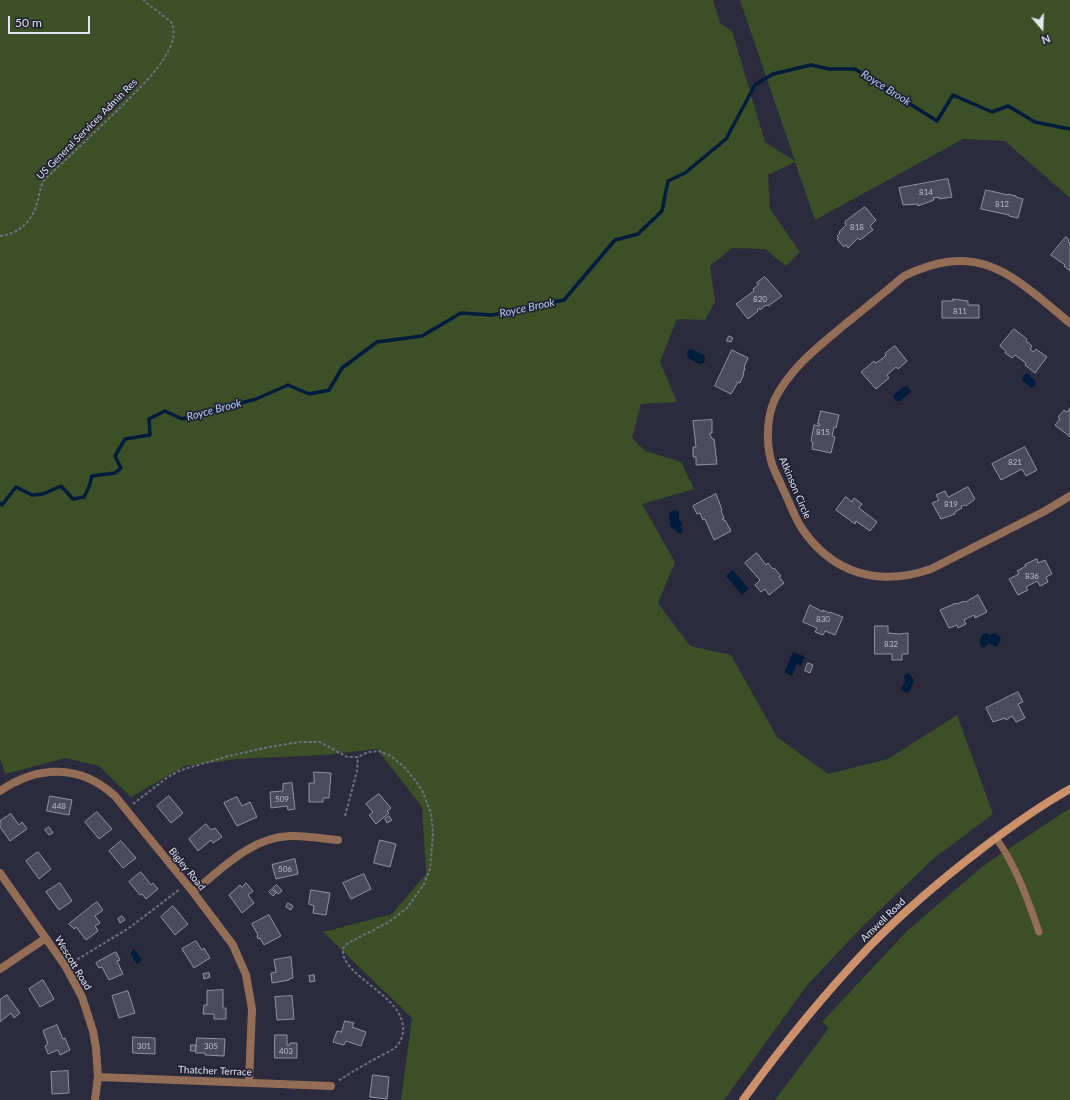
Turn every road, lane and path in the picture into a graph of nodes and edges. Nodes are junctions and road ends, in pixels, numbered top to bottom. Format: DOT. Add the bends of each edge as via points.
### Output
graph roads {
  1 [pos="143,0"];
  2 [pos="0,236"];
  3 [pos="1070,323"];
  4 [pos="1070,496"];
  5 [pos="358,758"];
  6 [pos="1070,789"];
  7 [pos="0,791"];
  8 [pos="126,809"];
  9 [pos="345,816"];
  10 [pos="996,838"];
  11 [pos="338,840"];
  12 [pos="0,874"];
  13 [pos="187,884"];
  14 [pos="193,892"];
  15 [pos="1039,932"];
  16 [pos="46,938"];
  17 [pos="66,967"];
  18 [pos="0,969"];
  19 [pos="98,1077"];
  20 [pos="249,1082"];
  21 [pos="331,1086"];
  22 [pos="94,1100"];
  23 [pos="743,1100"];
  1 -- 2 [label="path, US General Services Admin Res" via="171,22 174,27 171,45 150,77 45,179 41,185 37,205 24,227"];
  3 -- 4 [label="street, Atkinson Circle" via="1023,284 991,266 972,261 951,261 919,268 904,276 794,371 774,403 768,427 768,443 773,466 800,525 809,538 836,563 869,576 903,577 931,569"];
  5 -- 8 [label="path" via="347,757 320,742 300,742 248,751 181,770"];
  5 -- 9 [label="path"];
  5 -- 21 [label="path" via="368,752 379,751 391,756 415,780 431,813 432,854 424,884 407,908 389,922 348,943 342,952 363,980 395,1008 402,1018 402,1036 396,1047"];
  6 -- 10 [label="main road, Amwell Road"];
  7 -- 8 [label="street, Bigley Road" via="11,783 31,775 48,771 68,772 95,780"];
  8 -- 13 [label="street, Bigley Road"];
  10 -- 15 [label="lane" via="1004,849 1026,896"];
  10 -- 23 [label="main road, Amwell Road" via="907,910 871,946 814,1008"];
  11 -- 14 [label="street" via="289,836 269,839 245,851"];
  12 -- 16 [label="street, Wescott Road"];
  13 -- 14 [label="street, Bigley Road"];
  13 -- 17 [label="path" via="129,928"];
  14 -- 20 [label="street, Bigley Road" via="233,945 246,975 252,1009"];
  16 -- 17 [label="street, Wescott Road"];
  16 -- 18 [label="street"];
  17 -- 19 [label="street, Wescott Road" via="88,1012 95,1042"];
  19 -- 20 [label="street, Thatcher Terrace"];
  19 -- 22 [label="street, Wescott Road"];
  20 -- 21 [label="street, Thatcher Terrace"];
}
